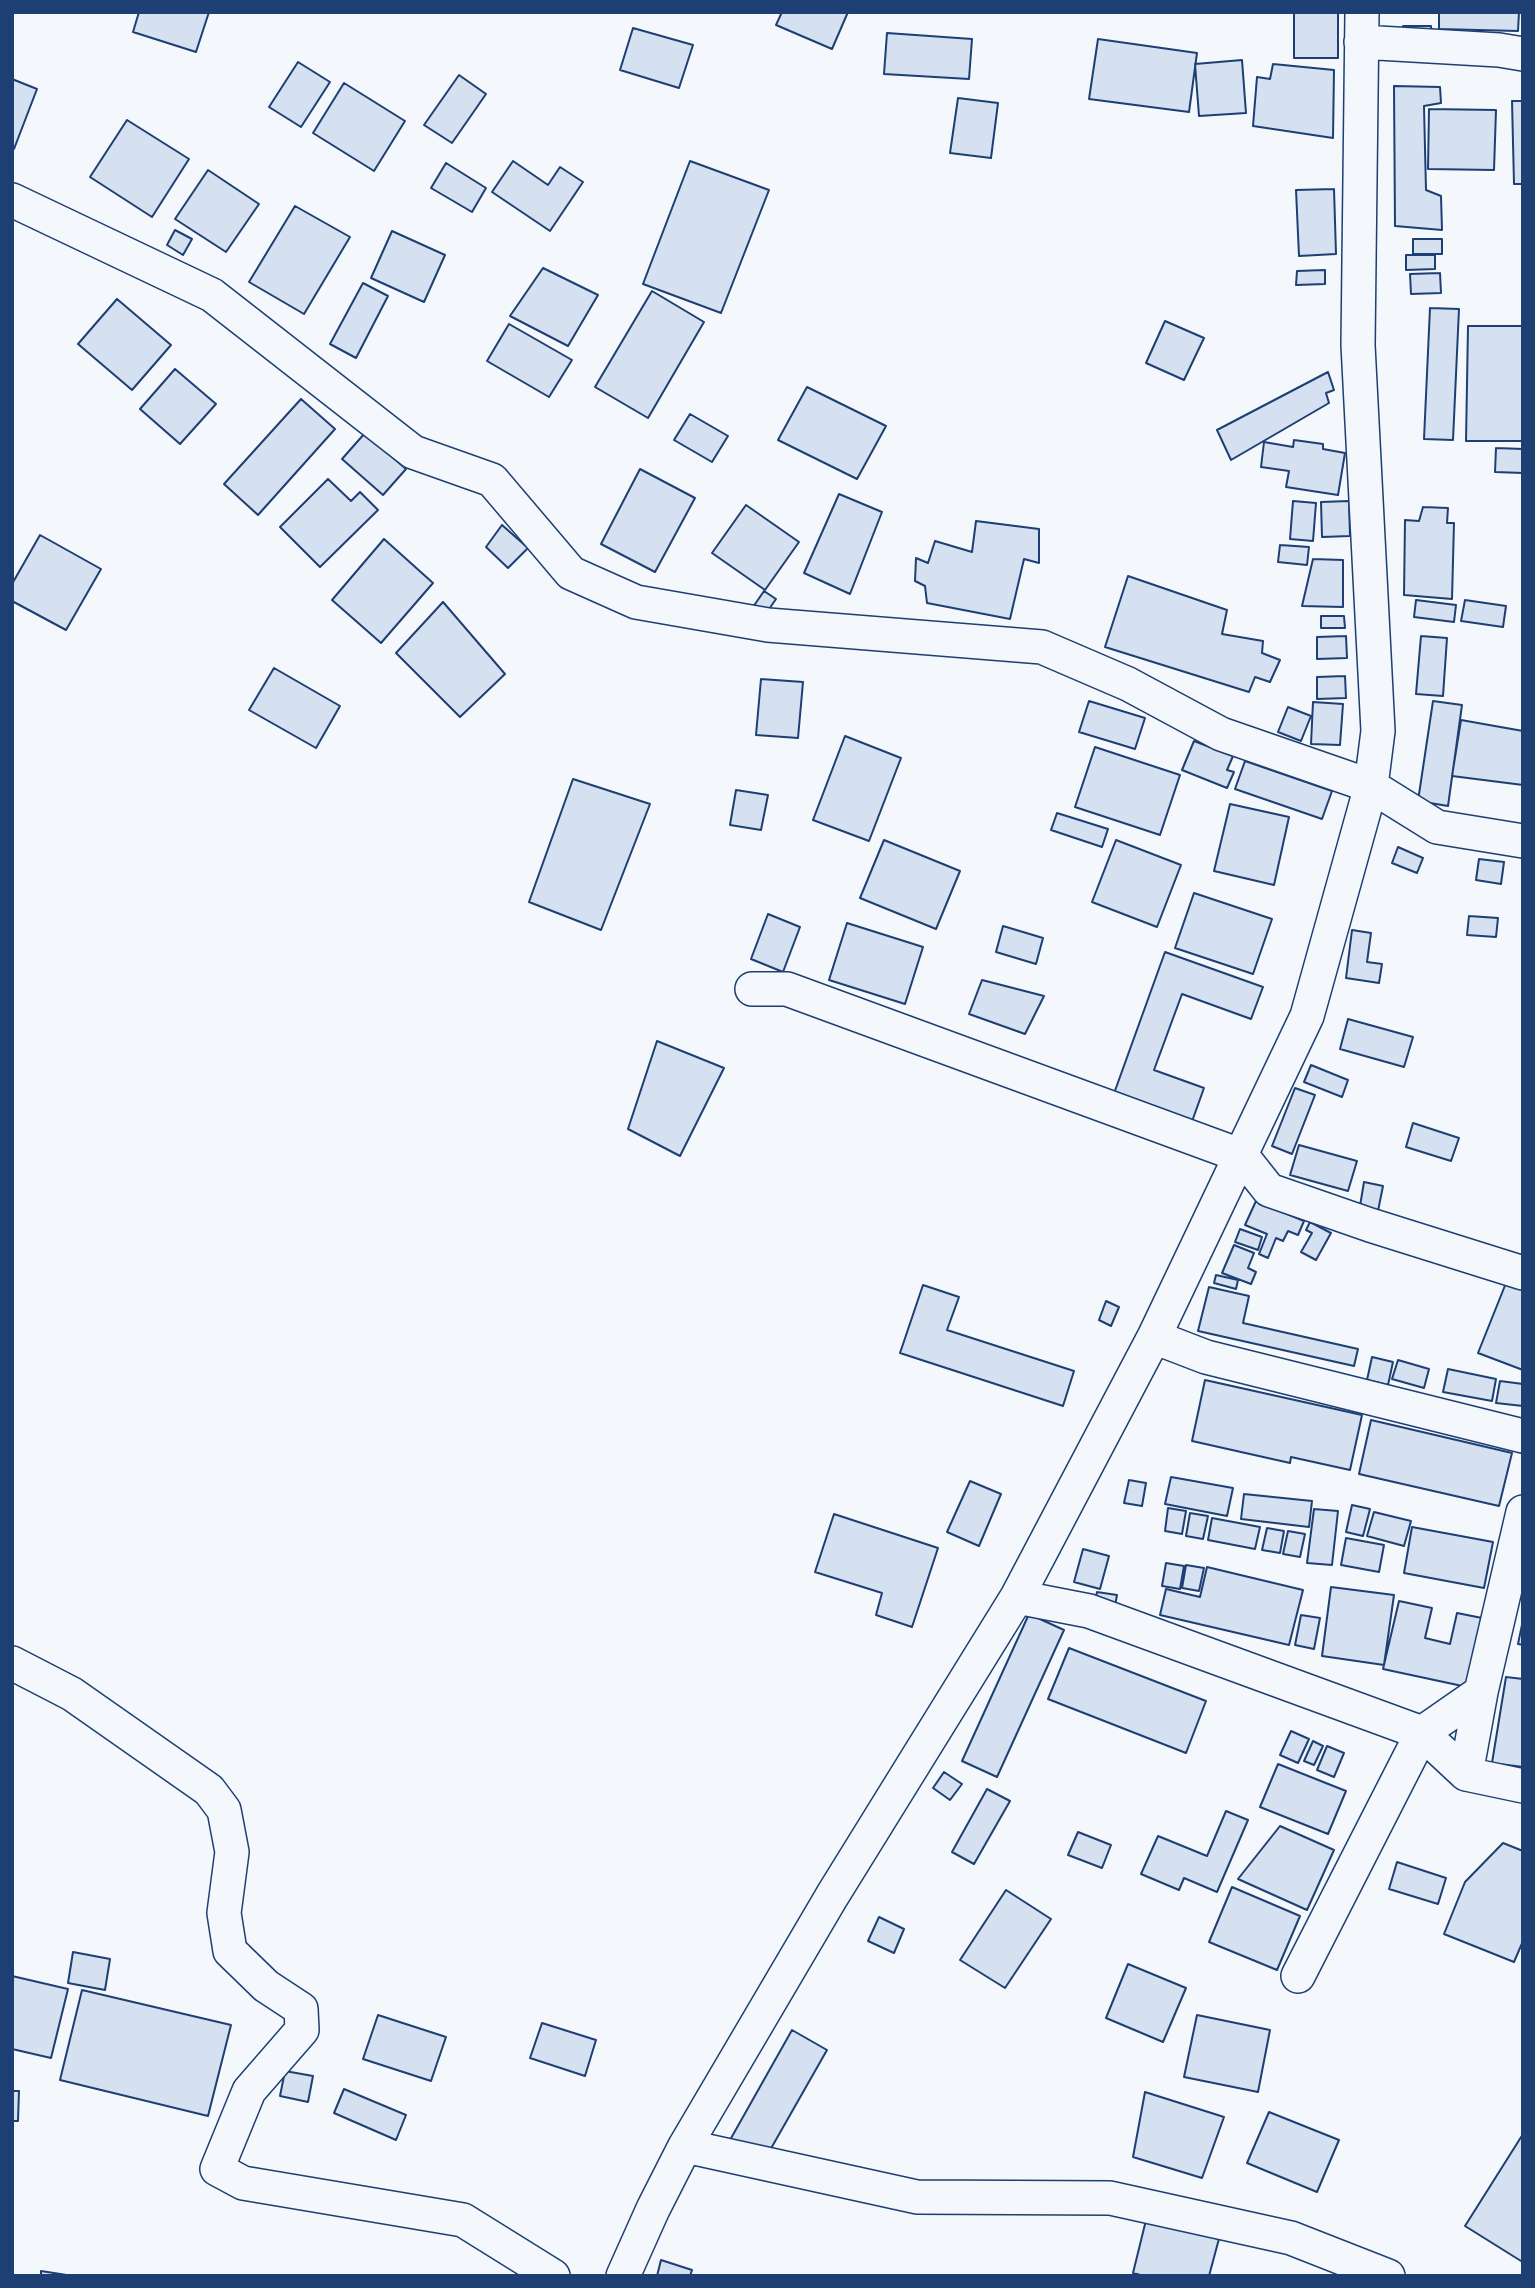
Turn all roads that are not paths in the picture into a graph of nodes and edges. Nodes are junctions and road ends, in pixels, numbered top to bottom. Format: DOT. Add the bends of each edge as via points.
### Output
graph roads {
  1 [pos="1361,27"];
  2 [pos="1523,54"];
  3 [pos="12,201"];
  4 [pos="1371,786"];
  5 [pos="1523,841"];
  6 [pos="752,989"];
  7 [pos="1242,1156"];
  8 [pos="1523,1273"];
  9 [pos="1154,1337"];
  10 [pos="1523,1436"];
  11 [pos="1522,1523"];
  12 [pos="1017,1597"];
  13 [pos="12,1663"];
  14 [pos="1481,1692"];
  15 [pos="1422,1732"];
  16 [pos="1466,1774"];
  17 [pos="1523,1786"];
  18 [pos="1298,1976"];
  19 [pos="685,2146"];
  20 [pos="1328,2265"];
  21 [pos="553,2276"];
  22 [pos="623,2276"];
  23 [pos="1388,2276"];
  1 -- 2 [label="street"];
  1 -- 4 [label="street" via="1358,345 1378,731"];
  3 -- 4 [label="street" via="212,295 413,452 492,480 571,573 636,602 768,625 1042,647 1128,684 1221,734"];
  4 -- 5 [label="street" via="1437,827"];
  4 -- 7 [label="street" via="1307,1016"];
  6 -- 7 [label="street" via="787,989"];
  7 -- 8 [label="street" via="1269,1190"];
  7 -- 9 [label="street"];
  9 -- 10 [label="street" via="1206,1357"];
  9 -- 12 [label="street"];
  11 -- 14 [label="street"];
  12 -- 15 [label="street" via="1089,1611"];
  12 -- 19 [label="street" via="832,1896"];
  13 -- 21 [label="street" via="72,1694 209,1790 224,1810 232,1852 224,1913 230,1951 266,1986 301,2009 302,2030 249,2091 217,2169 243,2183 463,2220"];
  14 -- 15 [label="street"];
  14 -- 16 [label="street"];
  15 -- 16 [label="street"];
  15 -- 18 [label="street"];
  16 -- 17 [label="street"];
  19 -- 20 [label="street" via="917,2197 1110,2198 1291,2238"];
  19 -- 22 [label="street"];
  20 -- 23 [label="street"];
}
